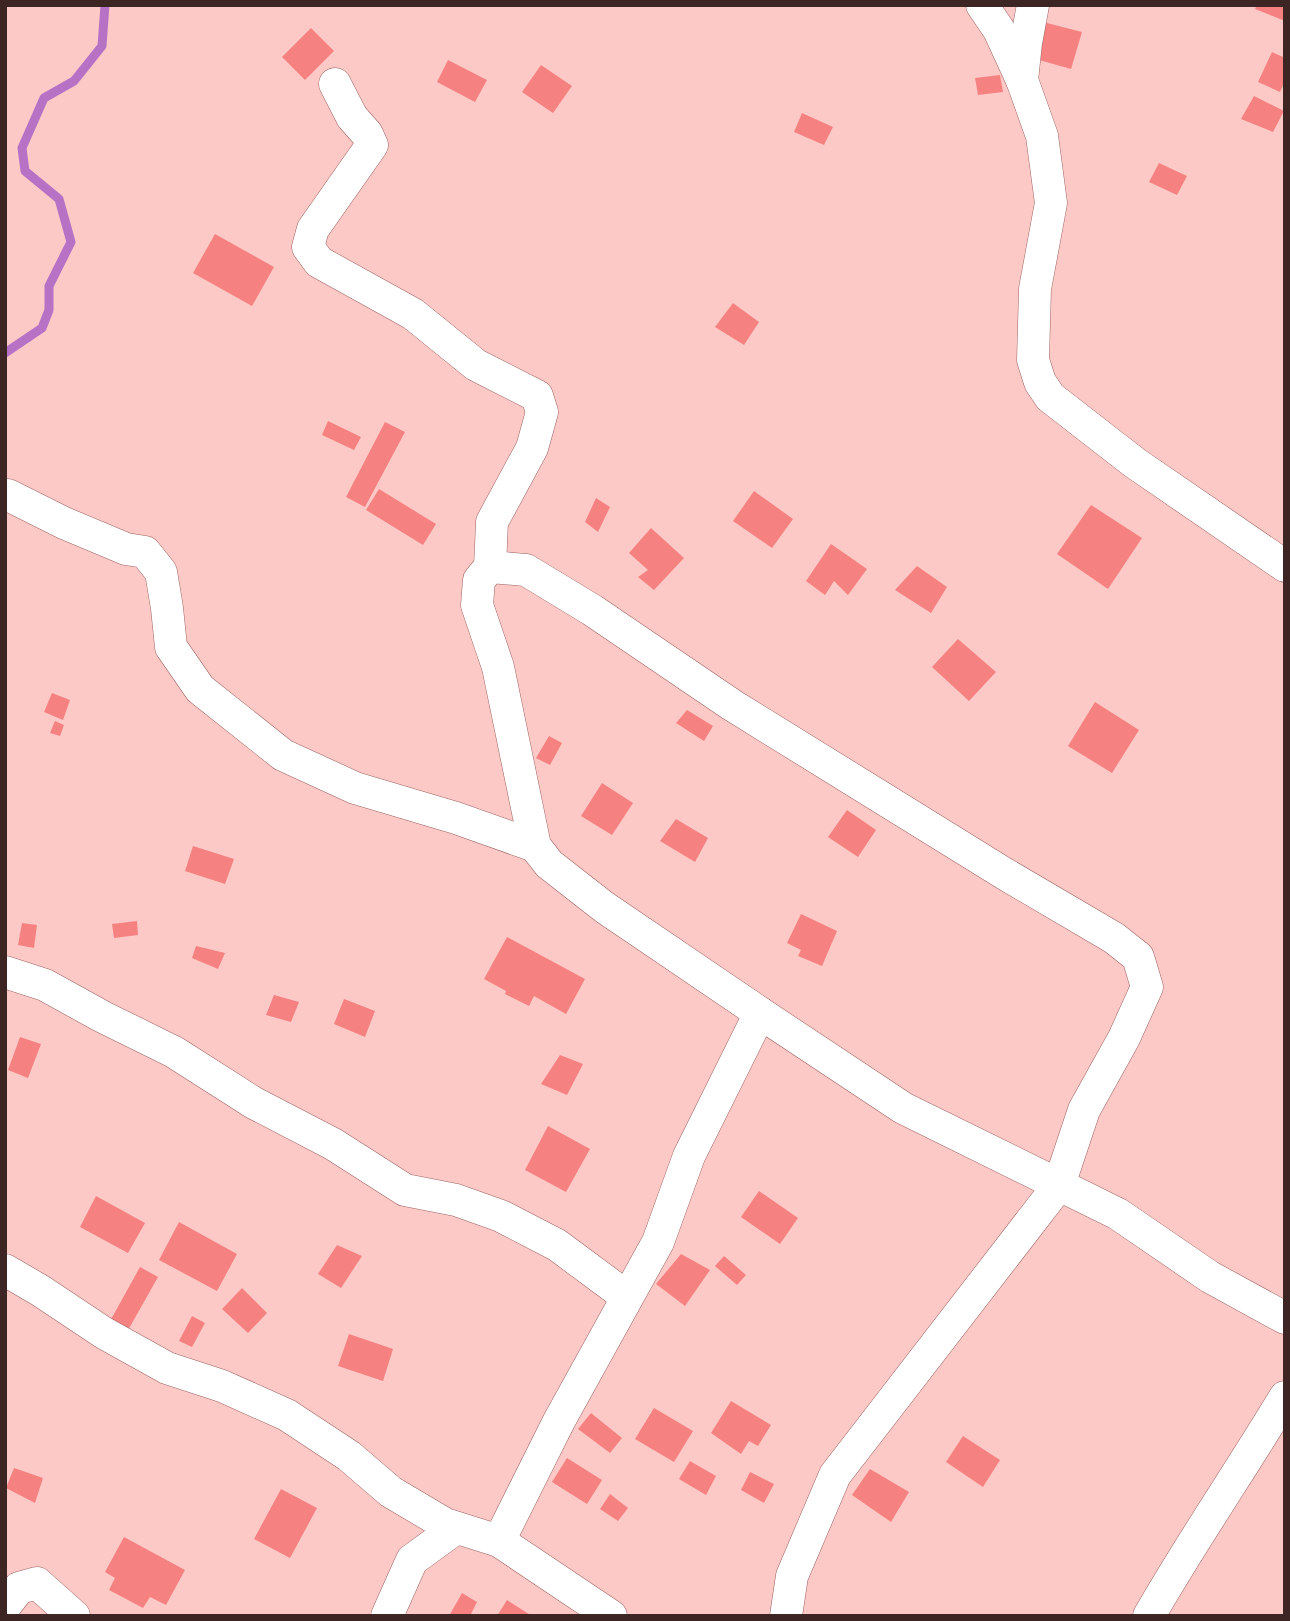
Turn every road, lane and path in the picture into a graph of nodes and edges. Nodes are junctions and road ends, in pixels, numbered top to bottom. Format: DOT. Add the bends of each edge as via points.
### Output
graph roads {
  1 [pos="982,5"];
  2 [pos="1034,5"];
  3 [pos="1022,80"];
  4 [pos="335,84"];
  5 [pos="5,496"];
  6 [pos="1285,566"];
  7 [pos="490,567"];
  8 [pos="535,846"];
  9 [pos="5,972"];
  10 [pos="760,1013"];
  11 [pos="1059,1185"];
  12 [pos="5,1270"];
  13 [pos="627,1297"];
  14 [pos="1285,1318"];
  15 [pos="1285,1397"];
  16 [pos="456,1528"];
  17 [pos="499,1541"];
  18 [pos="5,1606"];
  19 [pos="74,1616"];
  20 [pos="387,1616"];
  21 [pos="611,1616"];
  22 [pos="786,1616"];
  23 [pos="1149,1616"];
  1 -- 3 [label="street"];
  2 -- 3 [label="street"];
  3 -- 6 [label="street" via="1042,136 1051,203 1035,289 1033,360 1040,382 1050,397 1135,463"];
  4 -- 7 [label="street" via="372,145 313,229 308,247 319,261 413,314 476,365 537,396 542,412 532,448 492,522"];
  5 -- 8 [label="street" via="126,549 145,552 161,572 171,647 200,689 283,755 355,788"];
  7 -- 8 [label="street" via="479,580 477,606 498,667"];
  7 -- 11 [label="street" via="526,570 548,583 732,705 1138,957 1147,987 1084,1110"];
  8 -- 10 [label="street" via="549,864 604,907"];
  9 -- 13 [label="street" via="45,985 174,1052 405,1190 456,1200 501,1216 557,1245"];
  10 -- 11 [label="street" via="904,1108"];
  10 -- 13 [label="street" via="690,1156 658,1241"];
  11 -- 14 [label="street" via="1118,1214 1210,1277"];
  11 -- 22 [label="street" via="835,1475 792,1576"];
  12 -- 16 [label="street" via="167,1368 287,1415 349,1456 391,1492"];
  13 -- 17 [label="street"];
  15 -- 23 [label="street"];
  16 -- 17 [label="street"];
  16 -- 20 [label="street" via="412,1560"];
  17 -- 21 [label="street"];
  18 -- 19 [label="street" via="19,1588 37,1583"];
}
